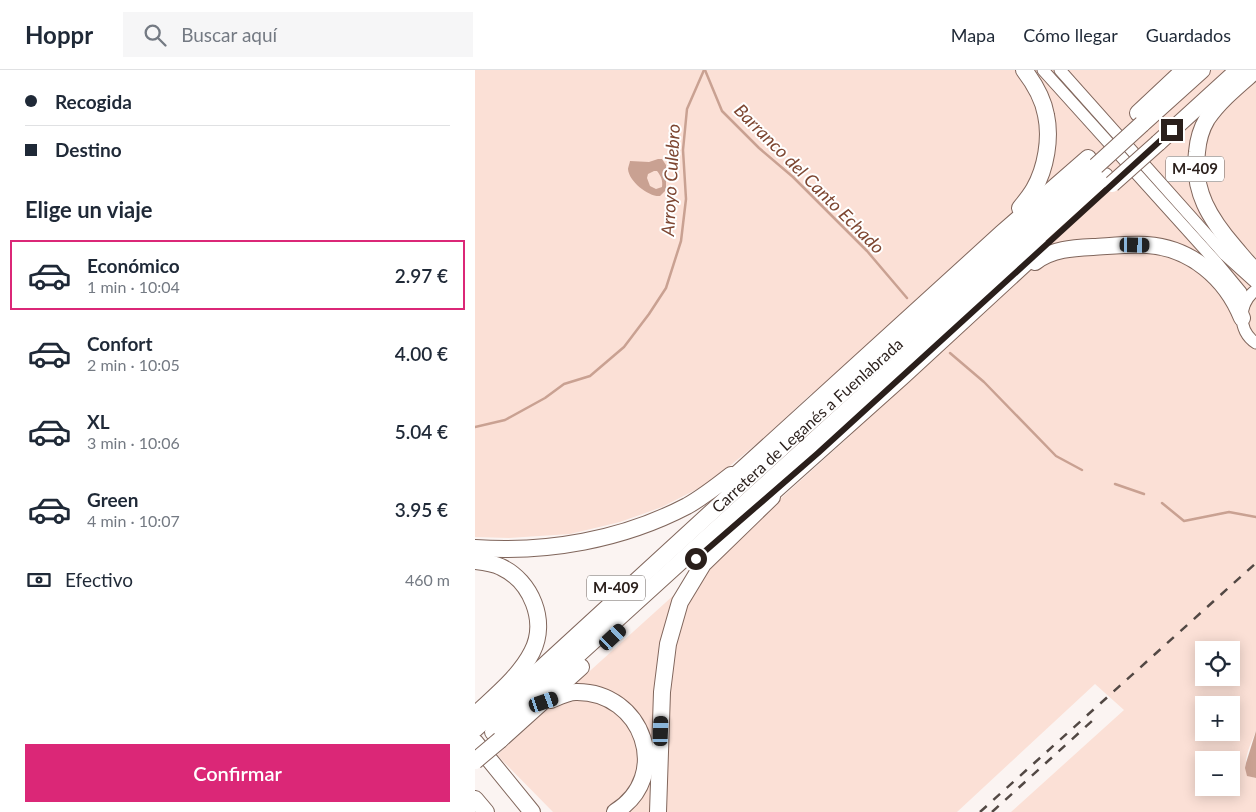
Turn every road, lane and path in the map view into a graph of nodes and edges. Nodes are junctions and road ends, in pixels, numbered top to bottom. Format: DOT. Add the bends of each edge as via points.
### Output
graph roads {
  1 [pos="1024,70"];
  2 [pos="1043,70"];
  3 [pos="1060,70"];
  4 [pos="1184,70"];
  5 [pos="1202,70"];
  6 [pos="1223,70"];
  7 [pos="1238,70"];
  8 [pos="1256,70"];
  9 [pos="1146,130"];
  10 [pos="1100,171"];
  11 [pos="1001,233"];
  12 [pos="1256,271"];
  13 [pos="1256,283"];
  14 [pos="1256,290"];
  15 [pos="1243,311"];
  16 [pos="1256,343"];
  17 [pos="903,376"];
  18 [pos="818,453"];
  19 [pos="753,459"];
  20 [pos="475,548"];
  21 [pos="475,561"];
  22 [pos="544,702"];
  23 [pos="484,726"];
  24 [pos="475,742"];
  25 [pos="475,747"];
  26 [pos="475,753"];
  27 [pos="475,761"];
  28 [pos="516,792"];
  29 [pos="475,799"];
  30 [pos="486,812"];
  31 [pos="522,812"];
  32 [pos="532,812"];
  33 [pos="542,812"];
  34 [pos="615,812"];
  35 [pos="658,812"];
  1 -- 11 [label="highway, M-409" via="1035,85 1046,114 1047,143 1034,189"];
  2 -- 15 [label="street" via="1217,263 1241,292"];
  3 -- 13 [label="street" via="1225,255"];
  4 -- 9 [label="highway, M-409"];
  5 -- 9 [label="highway, M-409"];
  6 -- 9 [label="highway, Carretera de Leganés a Fuenlabrada / M-409"];
  7 -- 9 [label="highway, M-409"];
  8 -- 12 [label="highway, M-409" via="1221,101 1206,120 1198,140 1195,166 1198,187 1207,210"];
  9 -- 10 [label="highway, Carretera de Leganés a Fuenlabrada / M-409, bridge"];
  9 -- 10 [label="highway, M-409, bridge"];
  10 -- 11 [label="highway, M-409"];
  10 -- 17 [label="highway, M-409"];
  10 -- 23 [label="highway, Carretera de Leganés a Fuenlabrada / M-409"];
  11 -- 19 [label="highway, M-409"];
  14 -- 15 [label="street"];
  15 -- 16 [label="street" via="1243,328"];
  15 -- 17 [label="highway, M-409" via="1209,270 1172,250 1148,245 1066,249 1037,260"];
  17 -- 18 [label="highway, M-409"];
  18 -- 22 [label="highway, M-409" via="696,559"];
  18 -- 35 [label="highway" via="703,564 680,602 668,644 662,692"];
  19 -- 20 [label="highway" via="688,505 634,528 557,546"];
  19 -- 23 [label="highway, M-409" via="583,619"];
  21 -- 23 [label="highway" via="501,567 517,577 533,601 538,616 535,646"];
  22 -- 23 [label="highway, M-409"];
  22 -- 34 [label="highway" via="574,692 591,693 628,712 637,725 647,761 640,786 625,806"];
  23 -- 25 [label="highway, Carretera de Leganés a Fuenlabrada / M-409"];
  23 -- 27 [label="highway, M-409, bridge"];
  24 -- 28 [label="highway"];
  26 -- 31 [label="highway"];
  28 -- 32 [label="highway"];
  28 -- 33 [label="highway"];
  29 -- 30 [label="highway"];
}
